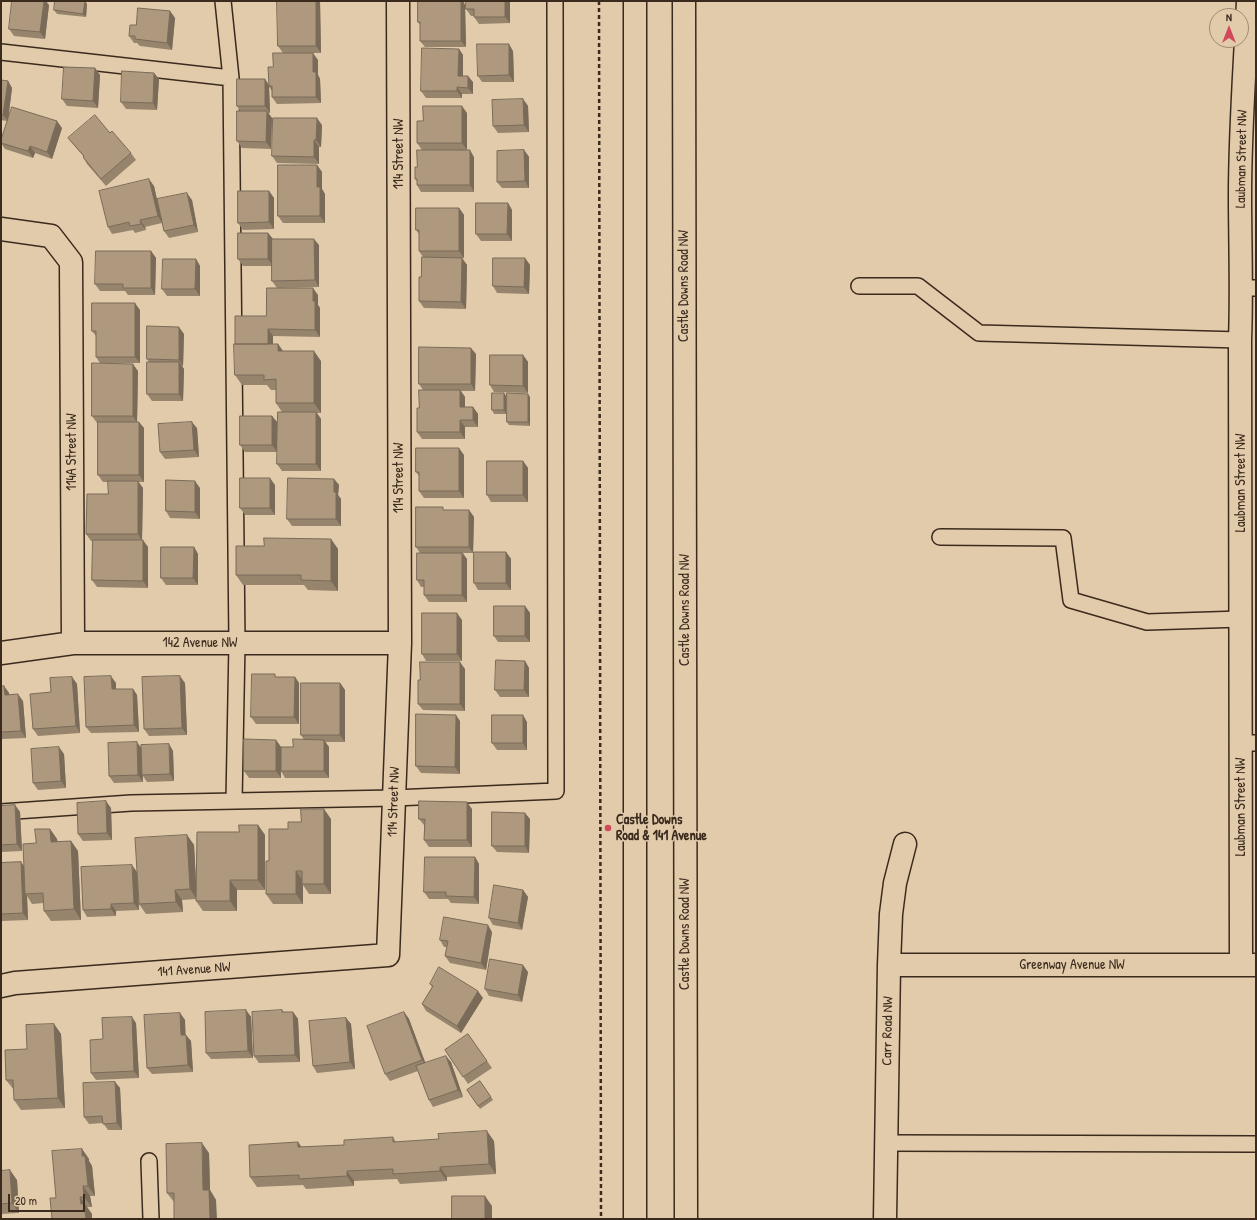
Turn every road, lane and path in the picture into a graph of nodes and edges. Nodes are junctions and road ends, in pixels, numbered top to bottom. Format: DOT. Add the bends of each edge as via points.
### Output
graph roads {
  1 [pos="223,1"];
  2 [pos="398,1"];
  3 [pos="555,1"];
  4 [pos="599,1"];
  5 [pos="635,1"];
  6 [pos="684,1"];
  7 [pos="1248,1"];
  8 [pos="1,52"];
  9 [pos="231,78"];
  10 [pos="1,229"];
  11 [pos="859,286"];
  12 [pos="1249,288"];
  13 [pos="1240,340"];
  14 [pos="940,537"];
  15 [pos="1241,619"];
  16 [pos="73,643"];
  17 [pos="236,643"];
  18 [pos="400,643"];
  19 [pos="1,653"];
  20 [pos="1249,743"];
  21 [pos="394,798"];
  22 [pos="234,801"];
  23 [pos="1,812"];
  24 [pos="905,844"];
  25 [pos="388,955"];
  26 [pos="889,965"];
  27 [pos="1249,965"];
  28 [pos="1,986"];
  29 [pos="886,1143"];
  30 [pos="1256,1144"];
  31 [pos="148,1161"];
  32 [pos="151,1219"];
  33 [pos="601,1219"];
  34 [pos="635,1219"];
  35 [pos="686,1219"];
  36 [pos="885,1219"];
  1 -- 9 [label="lane"];
  2 -- 18 [label="street, 114 Street NW"];
  3 -- 21 [label="lane" via="556,791"];
  4 -- 33 [label="path"];
  5 -- 34 [label="street"];
  6 -- 35 [label="street, Castle Downs Road NW"];
  7 -- 12 [label="street, Laubman Street NW" via="1240,195"];
  8 -- 9 [label="lane"];
  9 -- 17 [label="lane"];
  10 -- 16 [label="street, 114A Street NW" via="51,236 71,262"];
  11 -- 13 [label="lane" via="918,286 979,333"];
  12 -- 13 [label="street, Laubman Street NW"];
  13 -- 15 [label="street, Laubman Street NW"];
  14 -- 15 [label="lane" via="1063,538 1071,600 1147,622"];
  15 -- 20 [label="street, Laubman Street NW"];
  16 -- 17 [label="street, 142 Avenue NW"];
  16 -- 19 [label="street, 142 Avenue NW"];
  17 -- 18 [label="street, 142 Avenue NW"];
  17 -- 22 [label="lane"];
  18 -- 21 [label="street, 114 Street NW"];
  20 -- 27 [label="street, Laubman Street NW"];
  21 -- 22 [label="lane"];
  21 -- 25 [label="street, 114 Street NW"];
  22 -- 23 [label="lane" via="132,803"];
  24 -- 26 [label="street, Carr Road NW" via="895,883"];
  25 -- 28 [label="street, 141 Avenue NW"];
  26 -- 27 [label="street, Greenway Avenue NW"];
  26 -- 29 [label="street, Carr Road NW"];
  29 -- 30 [label="lane"];
  29 -- 36 [label="street, Carr Road NW"];
  31 -- 32 [label="lane"];
}
